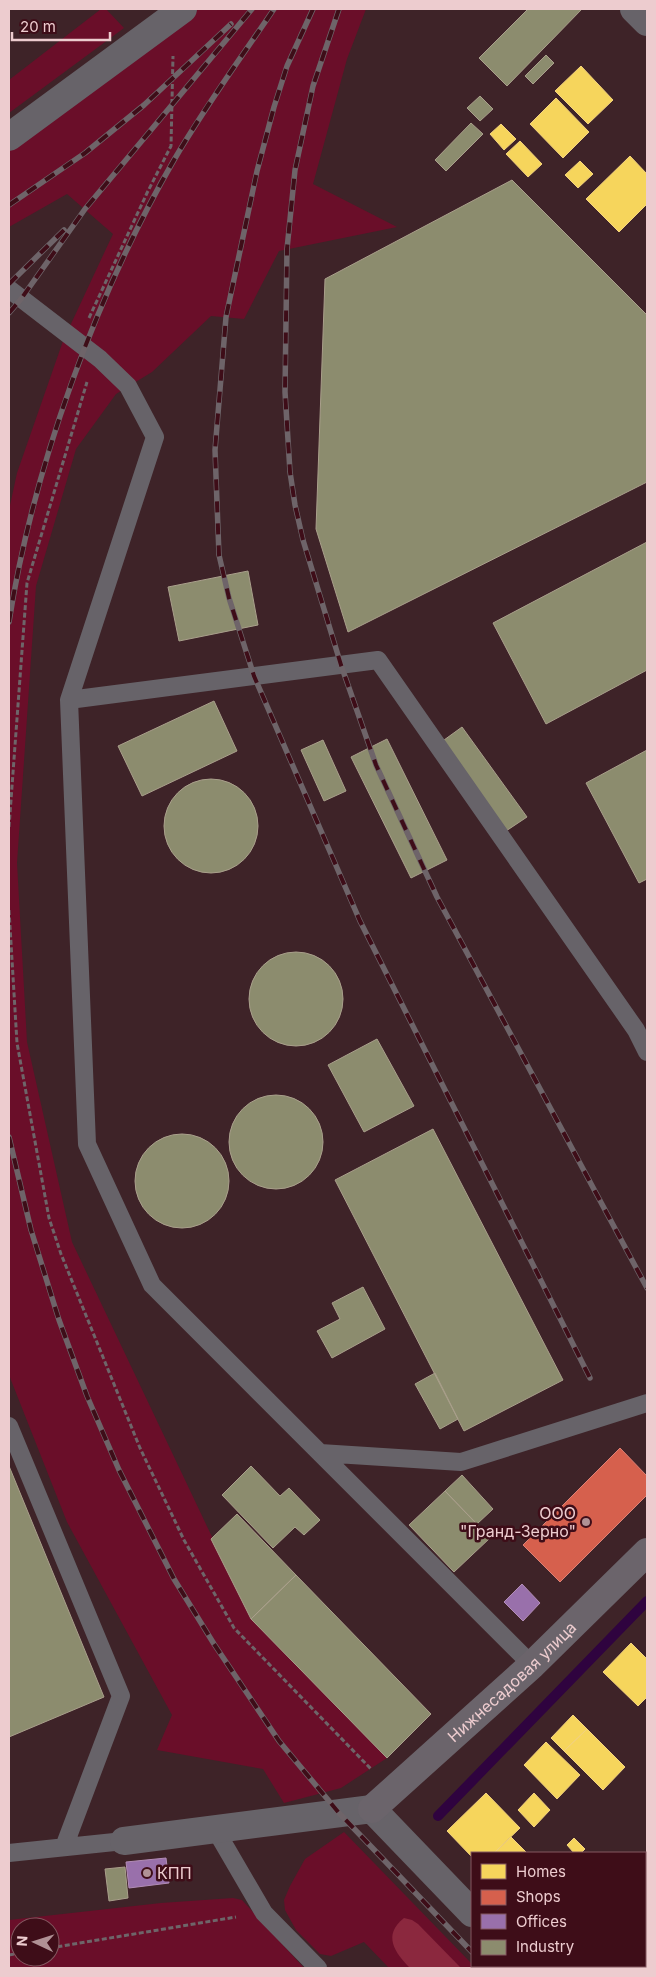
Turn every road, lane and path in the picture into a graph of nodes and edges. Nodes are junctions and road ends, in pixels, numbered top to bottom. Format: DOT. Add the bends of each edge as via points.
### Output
graph roads {
  1 [pos="634,9"];
  2 [pos="178,13"];
  3 [pos="647,22"];
  4 [pos="9,137"];
  5 [pos="9,289"];
  6 [pos="78,343"];
  7 [pos="69,700"];
  8 [pos="9,827"];
  9 [pos="9,910"];
  10 [pos="647,1052"];
  11 [pos="647,1403"];
  12 [pos="9,1426"];
  13 [pos="320,1453"];
  14 [pos="647,1552"];
  15 [pos="532,1665"];
  16 [pos="392,1791"];
  17 [pos="372,1809"];
  18 [pos="215,1829"];
  19 [pos="124,1841"];
  20 [pos="64,1847"];
  21 [pos="9,1853"];
  22 [pos="471,1912"];
  23 [pos="264,1913"];
  24 [pos="60,1946"];
  25 [pos="318,1968"];
  1 -- 3 [label="street"];
  2 -- 4 [label="street"];
  2 -- 6 [label="path" via="171,146"];
  5 -- 6 [label="lane"];
  6 -- 7 [label="lane" via="128,386 155,437"];
  6 -- 8 [label="path" via="70,361 88,378 27,583"];
  7 -- 10 [label="lane" via="378,660 636,1030"];
  7 -- 13 [label="lane" via="87,1144 152,1285"];
  9 -- 16 [label="path" via="17,1042 50,1218 61,1254 140,1448 184,1540 234,1628"];
  11 -- 13 [label="lane" via="461,1462"];
  12 -- 20 [label="lane" via="121,1696"];
  13 -- 15 [label="lane"];
  14 -- 15 [label="street, Нижнесадовая улица"];
  15 -- 16 [label="street, Нижнесадовая улица"];
  16 -- 17 [label="street, Нижнесадовая улица"];
  17 -- 18 [label="street"];
  17 -- 22 [label="street"];
  18 -- 19 [label="street"];
  18 -- 23 [label="lane"];
  19 -- 20 [label="lane"];
  20 -- 21 [label="lane"];
  23 -- 24 [label="path"];
  23 -- 25 [label="lane"];
}
